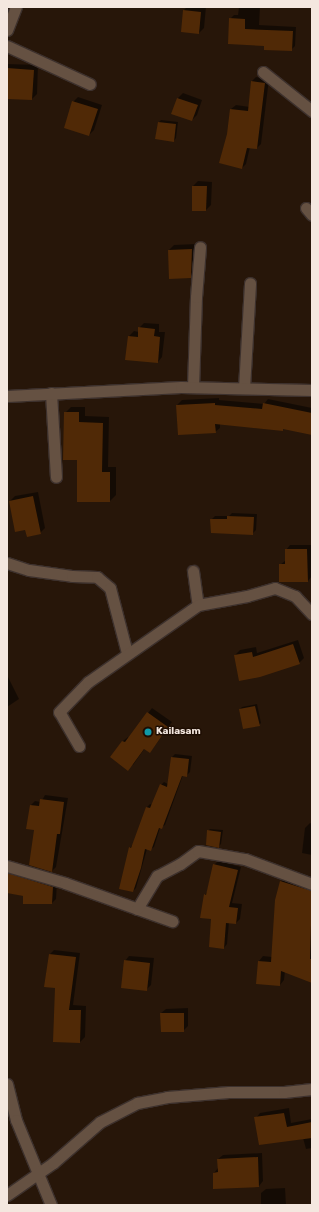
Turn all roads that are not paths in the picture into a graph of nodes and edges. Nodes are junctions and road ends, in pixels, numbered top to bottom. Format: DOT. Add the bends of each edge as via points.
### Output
graph roads {
  1 [pos="16,7"];
  2 [pos="7,30"];
  3 [pos="7,46"];
  4 [pos="263,72"];
  5 [pos="90,84"];
  6 [pos="312,111"];
  7 [pos="200,247"];
  8 [pos="250,283"];
  9 [pos="193,387"];
  10 [pos="244,388"];
  11 [pos="312,390"];
  12 [pos="51,393"];
  13 [pos="7,396"];
  14 [pos="56,477"];
  15 [pos="7,563"];
  16 [pos="193,571"];
  17 [pos="198,605"];
  18 [pos="312,614"];
  19 [pos="127,653"];
  20 [pos="79,746"];
  21 [pos="7,866"];
  22 [pos="312,884"];
  23 [pos="137,909"];
  24 [pos="172,921"];
  25 [pos="7,1084"];
  26 [pos="312,1090"];
  27 [pos="38,1173"];
  28 [pos="7,1196"];
  29 [pos="51,1205"];
  1 -- 2 [label="street"];
  3 -- 5 [label="street"];
  4 -- 6 [label="street"];
  7 -- 9 [label="street"];
  8 -- 10 [label="street"];
  9 -- 10 [label="street"];
  9 -- 12 [label="street"];
  10 -- 11 [label="street"];
  12 -- 13 [label="street"];
  12 -- 14 [label="street"];
  15 -- 19 [label="street" via="29,570 97,577 110,588"];
  16 -- 17 [label="street"];
  17 -- 18 [label="street" via="275,588 295,596"];
  17 -- 19 [label="street"];
  19 -- 20 [label="street" via="88,682 59,712"];
  21 -- 23 [label="street" via="65,883"];
  22 -- 23 [label="street" via="245,859 198,851 158,876"];
  23 -- 24 [label="street"];
  25 -- 27 [label="street" via="16,1120"];
  26 -- 27 [label="street" via="229,1092 167,1097 137,1103 100,1122 53,1164"];
  27 -- 28 [label="street"];
  27 -- 29 [label="street"];
}
